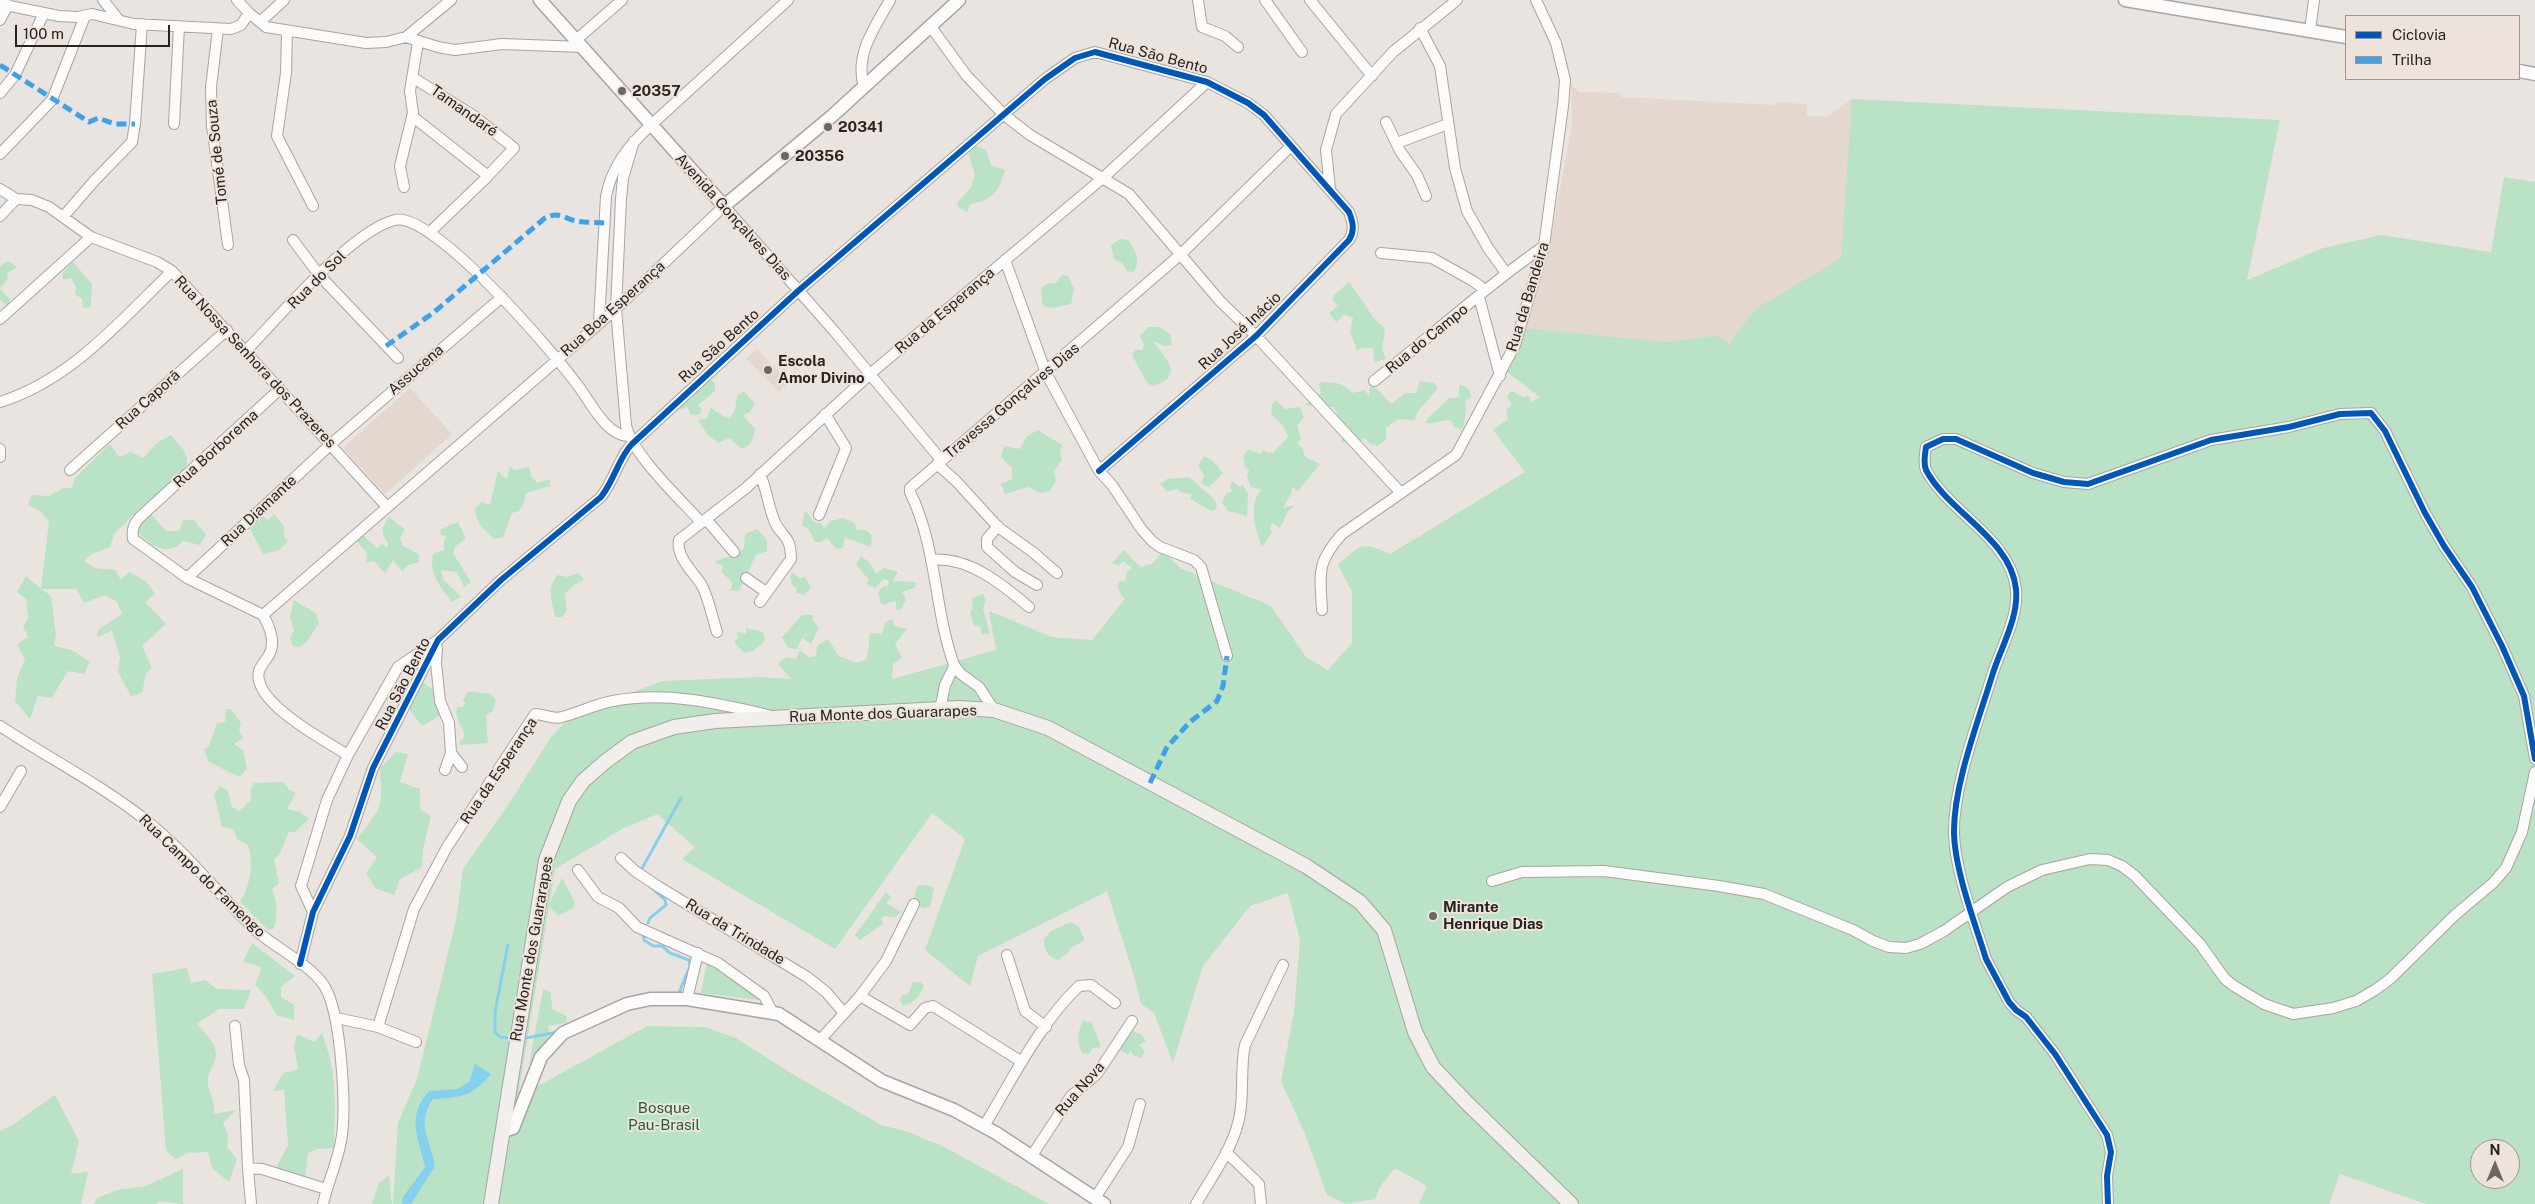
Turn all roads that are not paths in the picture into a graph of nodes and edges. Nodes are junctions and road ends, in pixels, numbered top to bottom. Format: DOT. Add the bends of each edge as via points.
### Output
graph roads {
  1 [pos="237,0"];
  2 [pos="284,0"];
  3 [pos="450,0"];
  4 [pos="540,0"];
  5 [pos="622,0"];
  6 [pos="788,0"];
  7 [pos="890,0"];
  8 [pos="959,0"];
  9 [pos="1198,0"];
  10 [pos="1265,0"];
  11 [pos="1310,0"];
  12 [pos="1457,0"];
  13 [pos="1536,0"];
  14 [pos="2125,0"];
  15 [pos="2314,0"];
  16 [pos="105,1"];
  17 [pos="4,5"];
  18 [pos="44,13"];
  19 [pos="88,15"];
  20 [pos="254,18"];
  21 [pos="0,20"];
  22 [pos="119,20"];
  23 [pos="142,24"];
  24 [pos="179,26"];
  25 [pos="931,27"];
  26 [pos="1420,28"];
  27 [pos="218,29"];
  28 [pos="2310,30"];
  29 [pos="287,31"];
  30 [pos="2345,37"];
  31 [pos="406,38"];
  32 [pos="418,42"];
  33 [pos="579,44"];
  34 [pos="1238,47"];
  35 [pos="1302,52"];
  36 [pos="2520,71"];
  37 [pos="2535,74"];
  38 [pos="1372,76"];
  39 [pos="412,77"];
  40 [pos="1207,82"];
  41 [pos="864,87"];
  42 [pos="0,93"];
  43 [pos="1003,114"];
  44 [pos="412,116"];
  45 [pos="1386,122"];
  46 [pos="174,124"];
  47 [pos="651,124"];
  48 [pos="1448,124"];
  49 [pos="634,141"];
  50 [pos="1397,143"];
  51 [pos="1291,146"];
  52 [pos="0,154"];
  53 [pos="488,176"];
  54 [pos="1104,177"];
  55 [pos="404,187"];
  56 [pos="0,189"];
  57 [pos="1331,192"];
  58 [pos="1426,196"];
  59 [pos="16,199"];
  60 [pos="312,206"];
  61 [pos="724,206"];
  62 [pos="0,216"];
  63 [pos="63,217"];
  64 [pos="430,232"];
  65 [pos="91,237"];
  66 [pos="293,240"];
  67 [pos="228,245"];
  68 [pos="1544,246"];
  69 [pos="1381,253"];
  70 [pos="1181,254"];
  71 [pos="1005,260"];
  72 [pos="172,271"];
  73 [pos="1506,273"];
  74 [pos="320,276"];
  75 [pos="798,291"];
  76 [pos="1482,294"];
  77 [pos="502,297"];
  78 [pos="616,309"];
  79 [pos="0,319"];
  80 [pos="599,323"];
  81 [pos="227,330"];
  82 [pos="1256,336"];
  83 [pos="245,352"];
  84 [pos="398,358"];
  85 [pos="559,358"];
  86 [pos="1046,373"];
  87 [pos="870,374"];
  88 [pos="1500,376"];
  89 [pos="1374,381"];
  90 [pos="280,389"];
  91 [pos="0,402"];
  92 [pos="825,414"];
  93 [pos="630,440"];
  94 [pos="331,444"];
  95 [pos="939,462"];
  96 [pos="70,470"];
  97 [pos="1099,471"];
  98 [pos="760,474"];
  99 [pos="1400,492"];
  100 [pos="387,507"];
  101 [pos="820,516"];
  102 [pos="703,521"];
  103 [pos="998,526"];
  104 [pos="734,552"];
  105 [pos="931,560"];
  106 [pos="1057,573"];
  107 [pos="187,578"];
  108 [pos="746,578"];
  109 [pos="1037,585"];
  110 [pos="766,592"];
  111 [pos="760,602"];
  112 [pos="1029,607"];
  113 [pos="1322,610"];
  114 [pos="263,615"];
  115 [pos="717,632"];
  116 [pos="438,640"];
  117 [pos="1227,656"];
  118 [pos="954,667"];
  119 [pos="940,710"];
  120 [pos="994,710"];
  121 [pos="778,718"];
  122 [pos="0,726"];
  123 [pos="451,753"];
  124 [pos="348,755"];
  125 [pos="2535,759"];
  126 [pos="462,767"];
  127 [pos="21,770"];
  128 [pos="445,770"];
  129 [pos="2535,772"];
  130 [pos="0,807"];
  131 [pos="621,858"];
  132 [pos="578,870"];
  133 [pos="1492,881"];
  134 [pos="914,904"];
  135 [pos="312,912"];
  136 [pos="1972,913"];
  137 [pos="698,953"];
  138 [pos="1007,955"];
  139 [pos="300,964"];
  140 [pos="1283,965"];
  141 [pos="688,995"];
  142 [pos="860,996"];
  143 [pos="1115,1004"];
  144 [pos="772,1011"];
  145 [pos="844,1013"];
  146 [pos="337,1018"];
  147 [pos="1132,1022"];
  148 [pos="235,1026"];
  149 [pos="378,1027"];
  150 [pos="1046,1027"];
  151 [pos="820,1040"];
  152 [pos="416,1042"];
  153 [pos="1022,1062"];
  154 [pos="1140,1104"];
  155 [pos="984,1126"];
  156 [pos="502,1131"];
  157 [pos="1226,1152"];
  158 [pos="1031,1157"];
  159 [pos="248,1168"];
  160 [pos="326,1189"];
  161 [pos="1099,1201"];
  162 [pos="251,1204"];
  163 [pos="323,1204"];
  164 [pos="491,1204"];
  165 [pos="1196,1204"];
  166 [pos="1261,1204"];
  167 [pos="1571,1204"];
  168 [pos="2108,1204"];
  1 -- 20 [label="street"];
  2 -- 20 [label="street"];
  3 -- 31 [label="street"];
  4 -- 33 [label="street, Avenida Gonçalves Dias"];
  5 -- 33 [label="street"];
  6 -- 47 [label="street"];
  7 -- 41 [label="street" via="864,52 860,68"];
  8 -- 25 [label="street, Rua Boa Esperança"];
  9 -- 34 [label="street" via="1202,27 1225,36"];
  10 -- 35 [label="street"];
  11 -- 38 [label="street"];
  12 -- 26 [label="street"];
  13 -- 68 [label="street, Rua da Bandeira" via="1556,44 1565,80"];
  14 -- 28 [label="street"];
  15 -- 28 [label="street"];
  16 -- 19 [label="street"];
  16 -- 22 [label="street"];
  17 -- 18 [label="street"];
  17 -- 21 [label="street"];
  18 -- 19 [label="street"];
  18 -- 42 [label="street" via="15,75"];
  19 -- 22 [label="street"];
  19 -- 52 [label="street" via="52,100"];
  20 -- 27 [label="street" via="236,28"];
  20 -- 29 [label="street" via="266,27"];
  22 -- 23 [label="street"];
  23 -- 24 [label="street"];
  23 -- 63 [label="street" via="132,142"];
  24 -- 27 [label="street"];
  24 -- 46 [label="street"];
  25 -- 41 [label="street, Rua Boa Esperança"];
  25 -- 43 [label="street" via="966,75"];
  26 -- 38 [label="street"];
  26 -- 48 [label="street" via="1440,66"];
  27 -- 67 [label="street, Tomé de Souza" via="211,87 212,126"];
  28 -- 30 [label="street"];
  29 -- 31 [label="street" via="366,43"];
  29 -- 60 [label="street" via="286,73 277,136"];
  31 -- 32 [label="street"];
  32 -- 33 [label="street" via="455,50 502,44"];
  32 -- 39 [label="street"];
  33 -- 47 [label="street, Avenida Gonçalves Dias"];
  36 -- 37 [label="street"];
  38 -- 57 [label="street" via="1336,114 1331,127 1326,150"];
  39 -- 44 [label="street"];
  39 -- 53 [label="street, Tamandaré" via="474,116 514,148"];
  40 -- 43 [label="street, Rua São Bento" via="1095,52 1083,54 1045,79"];
  40 -- 51 [label="street, Rua São Bento" via="1264,115"];
  40 -- 54 [label="street, Rua da Esperança"];
  41 -- 61 [label="street, Rua Boa Esperança"];
  43 -- 54 [label="street" via="1030,135"];
  43 -- 75 [label="street, Rua São Bento"];
  44 -- 53 [label="street"];
  44 -- 55 [label="street" via="400,166"];
  45 -- 50 [label="street"];
  47 -- 49 [label="street"];
  47 -- 61 [label="street, Avenida Gonçalves Dias"];
  48 -- 50 [label="street"];
  48 -- 73 [label="street" via="1457,181 1467,211"];
  49 -- 78 [label="street" via="623,178"];
  49 -- 80 [label="street" via="618,163 606,196"];
  50 -- 58 [label="street"];
  51 -- 57 [label="street, Rua São Bento"];
  51 -- 70 [label="street, Travessa Gonçalves Dias"];
  53 -- 64 [label="street"];
  54 -- 70 [label="street" via="1129,194"];
  54 -- 71 [label="street, Rua da Esperança"];
  56 -- 59 [label="street, Rua Nossa Senhora dos Prazeres"];
  57 -- 82 [label="street, Rua José Inácio" via="1349,212 1352,235"];
  59 -- 62 [label="street"];
  59 -- 63 [label="street, Rua Nossa Senhora dos Prazeres" via="32,200"];
  61 -- 75 [label="street, Avenida Gonçalves Dias"];
  61 -- 78 [label="street, Rua Boa Esperança"];
  63 -- 65 [label="street, Rua Nossa Senhora dos Prazeres"];
  64 -- 74 [label="street, Rua do Sol" via="414,223 397,220 376,227 345,250"];
  64 -- 77 [label="street"];
  65 -- 72 [label="street, Rua Nossa Senhora dos Prazeres"];
  65 -- 79 [label="street"];
  66 -- 74 [label="street"];
  68 -- 73 [label="street, Rua do Campo"];
  68 -- 88 [label="street, Rua da Bandeira" via="1515,346"];
  69 -- 76 [label="street" via="1432,258 1473,281"];
  70 -- 82 [label="street" via="1220,301"];
  70 -- 86 [label="street, Travessa Gonçalves Dias"];
  71 -- 86 [label="street"];
  71 -- 87 [label="street, Rua da Esperança"];
  72 -- 81 [label="street, Rua Nossa Senhora dos Prazeres"];
  72 -- 91 [label="street" via="88,352 31,390"];
  73 -- 76 [label="street, Rua do Campo"];
  74 -- 83 [label="street, Rua do Sol"];
  74 -- 84 [label="street"];
  75 -- 87 [label="street, Avenida Gonçalves Dias"];
  75 -- 93 [label="street, Rua São Bento"];
  76 -- 88 [label="street, Rua do Campo"];
  76 -- 89 [label="street, Rua do Campo"];
  77 -- 85 [label="street"];
  77 -- 94 [label="street, Assucena"];
  78 -- 80 [label="street, Rua Boa Esperança"];
  78 -- 93 [label="street"];
  80 -- 85 [label="street, Rua Boa Esperança"];
  81 -- 83 [label="street, Rua Nossa Senhora dos Prazeres"];
  81 -- 96 [label="street, Rua Caporã"];
  82 -- 97 [label="street, Rua José Inácio"];
  82 -- 99 [label="street"];
  83 -- 90 [label="street, Rua Nossa Senhora dos Prazeres"];
  85 -- 93 [label="street" via="613,432"];
  85 -- 100 [label="street, Rua Boa Esperança"];
  86 -- 95 [label="street, Travessa Gonçalves Dias"];
  86 -- 97 [label="street"];
  87 -- 92 [label="street, Rua da Esperança"];
  87 -- 95 [label="street, Avenida Gonçalves Dias"];
  88 -- 99 [label="street, Rua da Bandeira" via="1456,455"];
  90 -- 94 [label="street, Rua Nossa Senhora dos Prazeres"];
  90 -- 107 [label="street, Rua Borborema" via="133,525 133,539"];
  92 -- 98 [label="street, Rua da Esperança"];
  92 -- 101 [label="street" via="846,448"];
  93 -- 102 [label="street"];
  93 -- 116 [label="street, Rua São Bento" via="615,477 602,497 502,580"];
  94 -- 100 [label="street, Rua Nossa Senhora dos Prazeres"];
  94 -- 107 [label="street, Rua Diamante"];
  95 -- 103 [label="street, Avenida Gonçalves Dias"];
  95 -- 105 [label="street, Travessa Gonçalves Dias" via="910,490 922,518"];
  97 -- 117 [label="street" via="1152,541 1194,560 1201,567"];
  98 -- 102 [label="street, Rua da Esperança"];
  98 -- 110 [label="street" via="768,491 773,519 786,536 791,552 789,565"];
  99 -- 113 [label="street, Rua da Bandeira" via="1342,534 1324,556 1321,567"];
  100 -- 114 [label="street, Rua Boa Esperança"];
  102 -- 104 [label="street"];
  102 -- 115 [label="street, Rua da Esperança" via="678,545 688,568 701,585"];
  103 -- 106 [label="street, Avenida Gonçalves Dias"];
  103 -- 109 [label="street" via="987,539 987,547"];
  105 -- 112 [label="street" via="963,563 1009,590"];
  105 -- 118 [label="street, Travessa Gonçalves Dias"];
  107 -- 114 [label="street"];
  108 -- 110 [label="street"];
  110 -- 111 [label="street"];
  114 -- 124 [label="street" via="269,625 273,645 259,673 262,686 290,720"];
  116 -- 123 [label="street" via="436,663 440,701 449,723"];
  116 -- 124 [label="street, Rua São Bento" via="398,668"];
  116 -- 135 [label="street, Rua São Bento" via="373,768 350,836"];
  118 -- 119 [label="street" via="945,685"];
  118 -- 120 [label="street" via="979,687"];
  119 -- 120 [label="main road, Rua Monte dos Guararapes"];
  119 -- 121 [label="main road, Rua Monte dos Guararapes"];
  120 -- 167 [label="main road, Rua Monte dos Guararapes" via="1048,728 1306,866 1360,902 1384,930 1415,1032 1433,1067"];
  121 -- 149 [label="street, Rua da Esperança" via="705,700 651,697 588,706 560,718 535,714 447,847 414,909"];
  121 -- 156 [label="main road, Rua Monte dos Guararapes" via="674,727 632,742 583,781 569,801 546,860"];
  122 -- 139 [label="street, Rua Campo do Famengo" via="144,818 259,932"];
  123 -- 126 [label="street"];
  123 -- 128 [label="street"];
  124 -- 135 [label="street, Rua São Bento" via="327,800 301,886"];
  125 -- 136 [label="street" via="2524,696 2502,646 2472,587 2425,513 2385,431 2371,413 2340,414 2212,440 2088,484 2064,482 2033,473 1956,439 1943,439 1926,447 1926,468 1948,498 2006,557 2016,590 2010,625 1957,801 1954,834"];
  127 -- 130 [label="street"];
  129 -- 136 [label="street" via="2522,832 2502,873 2390,978 2356,1001 2333,1008 2293,1014 2248,996 2225,978 2200,944 2135,876 2108,860 2090,859 2042,870 2007,887"];
  131 -- 145 [label="street, Rua da Trindade" via="651,881 816,983"];
  132 -- 137 [label="street" via="598,897 619,908 637,927"];
  133 -- 136 [label="street" via="1522,872 1604,871 1719,886 1764,894 1889,947 1906,948 1920,944"];
  134 -- 142 [label="street" via="886,960"];
  135 -- 139 [label="street, Rua São Bento"];
  136 -- 168 [label="street" via="1986,959 2009,1002 2026,1017 2055,1054 2106,1135 2111,1152 2106,1176"];
  137 -- 141 [label="street"];
  137 -- 144 [label="street" via="757,990"];
  138 -- 150 [label="street" via="1025,1011"];
  139 -- 146 [label="street, Rua Campo do Famengo" via="328,991"];
  140 -- 157 [label="street" via="1245,1045 1241,1112 1237,1131"];
  141 -- 144 [label="street"];
  141 -- 156 [label="street" via="627,1004 563,1033 541,1057 513,1128"];
  142 -- 145 [label="street"];
  142 -- 153 [label="street" via="910,1025 925,1008 933,1006"];
  143 -- 150 [label="street" via="1091,985 1083,985 1064,1001"];
  144 -- 151 [label="street"];
  145 -- 151 [label="street"];
  146 -- 149 [label="street"];
  146 -- 160 [label="street, Rua Campo do Famengo" via="342,1135"];
  147 -- 158 [label="street, Rua Nova" via="1097,1074 1071,1096"];
  148 -- 159 [label="street" via="244,1080"];
  149 -- 152 [label="street"];
  150 -- 153 [label="street"];
  151 -- 155 [label="street" via="882,1081 954,1110"];
  153 -- 155 [label="street"];
  154 -- 161 [label="street" via="1128,1147"];
  155 -- 158 [label="street"];
  156 -- 164 [label="main road, Rua Monte dos Guararapes"];
  157 -- 165 [label="street"];
  157 -- 166 [label="street" via="1259,1184"];
  158 -- 161 [label="street"];
  159 -- 160 [label="street" via="262,1169"];
  159 -- 162 [label="street"];
  160 -- 163 [label="street, Rua Campo do Famengo"];
}
